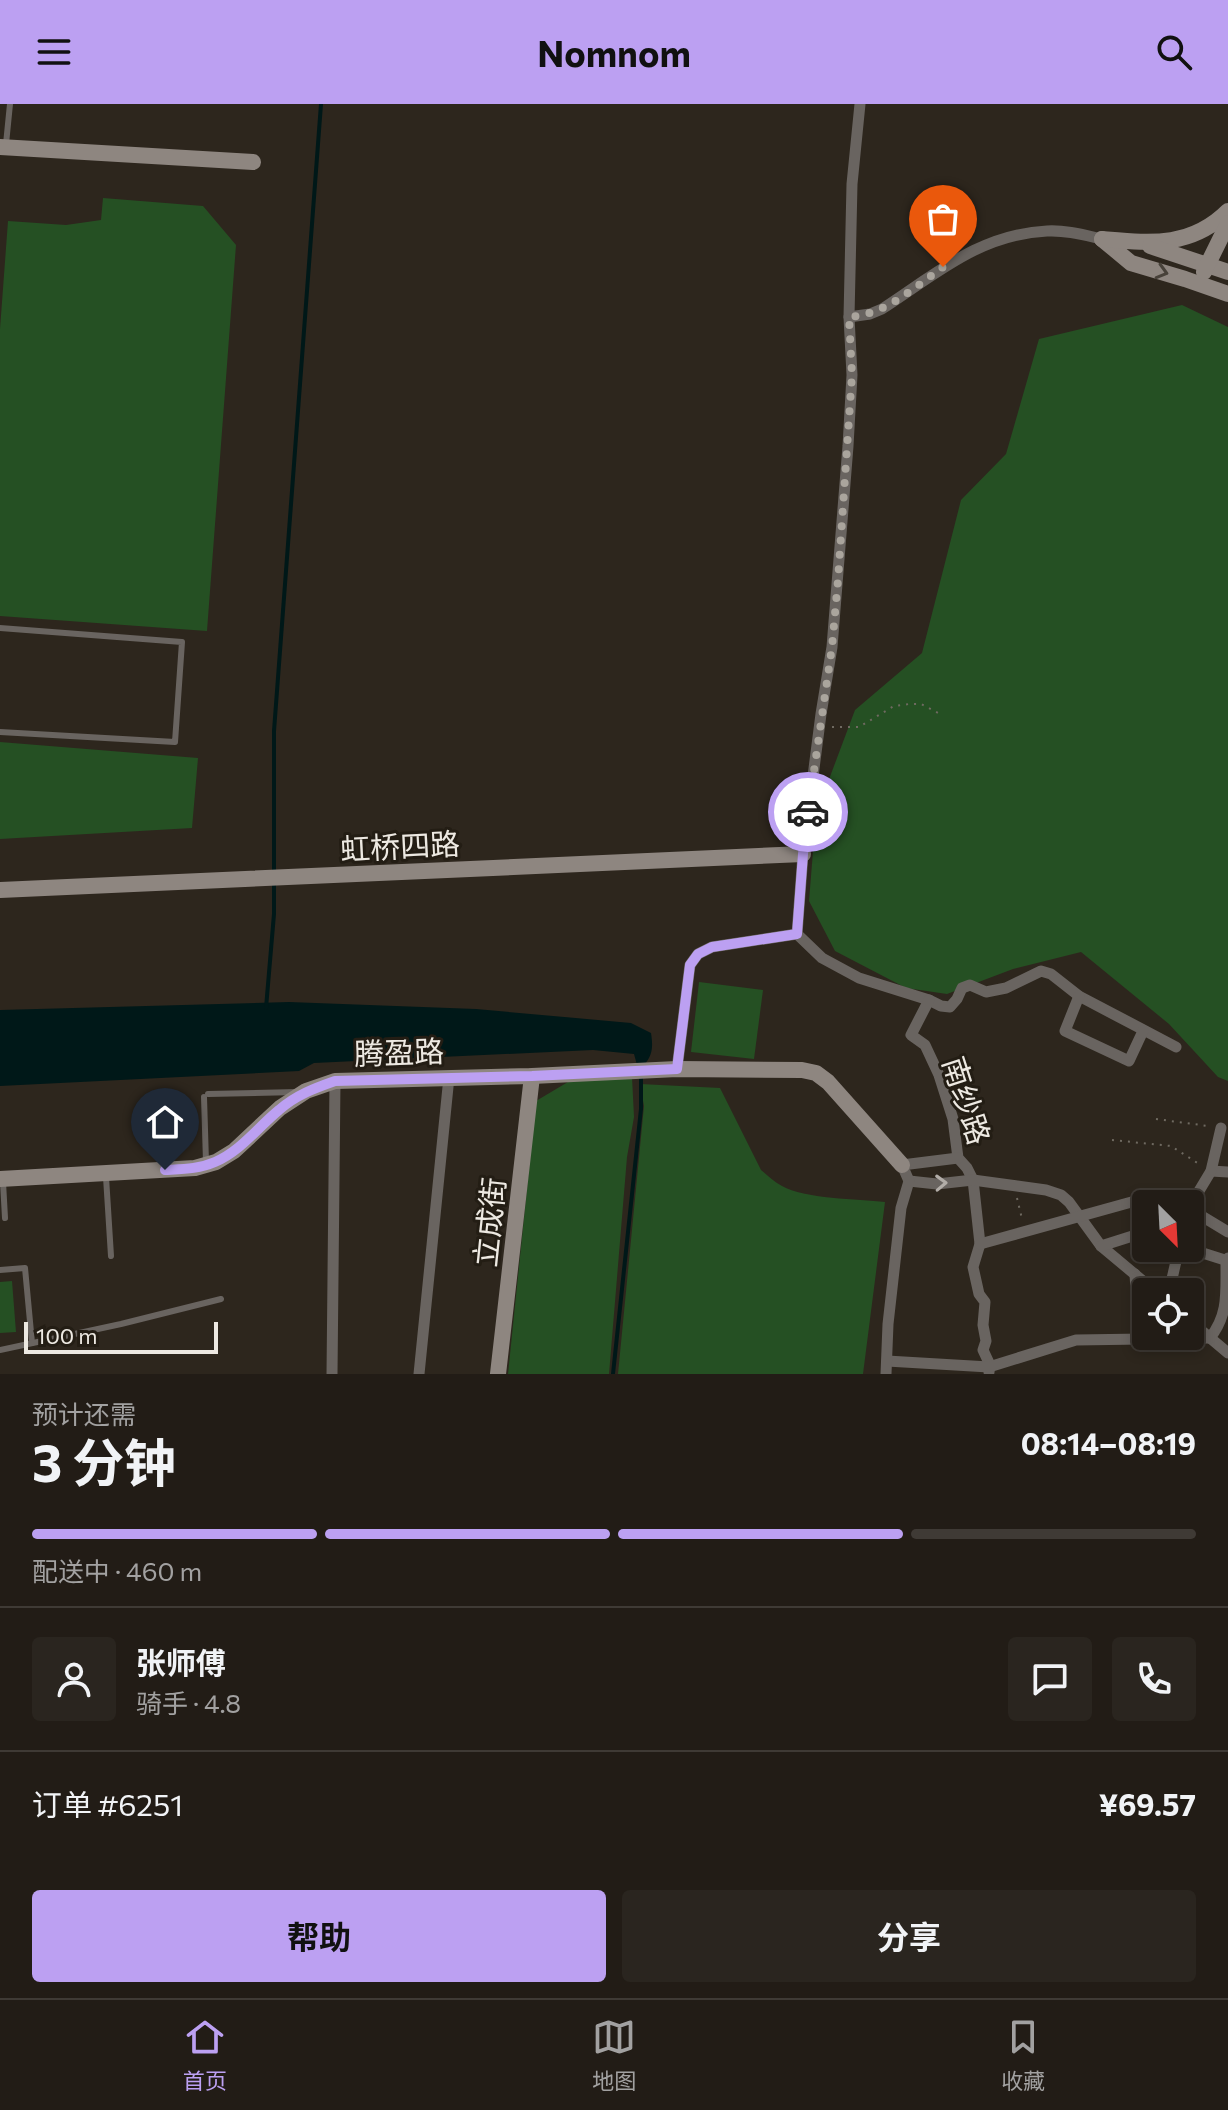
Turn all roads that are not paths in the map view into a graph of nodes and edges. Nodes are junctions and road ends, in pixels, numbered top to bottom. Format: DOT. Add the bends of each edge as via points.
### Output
graph roads {
  1 [pos="10,104"];
  2 [pos="860,104"];
  3 [pos="3,147"];
  4 [pos="253,162"];
  5 [pos="1228,211"];
  6 [pos="1228,223"];
  7 [pos="1102,239"];
  8 [pos="1136,242"];
  9 [pos="1222,267"];
  10 [pos="1214,289"];
  11 [pos="849,317"];
  12 [pos="0,628"];
  13 [pos="0,732"];
  14 [pos="803,854"];
  15 [pos="0,890"];
  16 [pos="797,934"];
  17 [pos="1079,996"];
  18 [pos="929,1000"];
  19 [pos="1143,1031"];
  20 [pos="1176,1047"];
  21 [pos="677,1069"];
  22 [pos="532,1076"];
  23 [pos="449,1077"];
  24 [pos="335,1081"];
  25 [pos="306,1091"];
  26 [pos="1221,1128"];
  27 [pos="958,1158"];
  28 [pos="206,1165"];
  29 [pos="902,1165"];
  30 [pos="1211,1171"];
  31 [pos="1228,1172"];
  32 [pos="105,1173"];
  33 [pos="1,1179"];
  34 [pos="973,1180"];
  35 [pos="909,1181"];
  36 [pos="1200,1190"];
  37 [pos="1132,1202"];
  38 [pos="1204,1216"];
  39 [pos="1080,1217"];
  40 [pos="5,1218"];
  41 [pos="1228,1232"];
  42 [pos="1132,1236"];
  43 [pos="980,1244"];
  44 [pos="1101,1246"];
  45 [pos="1204,1253"];
  46 [pos="111,1256"];
  47 [pos="1228,1260"];
  48 [pos="0,1270"];
  49 [pos="1135,1274"];
  50 [pos="1135,1278"];
  51 [pos="1140,1278"];
  52 [pos="221,1299"];
  53 [pos="1204,1333"];
  54 [pos="1132,1338"];
  55 [pos="1204,1338"];
  56 [pos="1210,1338"];
  57 [pos="32,1343"];
  58 [pos="0,1350"];
  59 [pos="1228,1353"];
  60 [pos="887,1361"];
  61 [pos="989,1370"];
  62 [pos="332,1374"];
  63 [pos="419,1374"];
  64 [pos="498,1374"];
  65 [pos="886,1374"];
  1 -- 3 [label="lane"];
  2 -- 11 [label="street"];
  3 -- 4 [label="street"];
  5 -- 8 [label="street" via="1190,236"];
  6 -- 9 [label="street"];
  7 -- 8 [label="street"];
  7 -- 10 [label="street, one-way" via="1131,263"];
  7 -- 11 [label="street" via="1049,231 995,240 943,267 882,309"];
  8 -- 9 [label="street"];
  9 -- 10 [label="street"];
  11 -- 14 [label="street" via="852,375 832,647"];
  12 -- 13 [label="lane" via="182,642 175,742"];
  14 -- 15 [label="street, 虹桥四路"];
  14 -- 16 [label="street"];
  16 -- 18 [label="street" via="822,958 859,978"];
  16 -- 21 [label="street" via="712,947 698,954 690,965"];
  17 -- 18 [label="street" via="1041,971 1006,988 962,988 950,1007"];
  17 -- 19 [label="street"];
  17 -- 19 [label="street" via="1065,1031 1129,1061"];
  18 -- 27 [label="street, 南纱路" via="911,1035 925,1045 939,1075"];
  19 -- 20 [label="street"];
  21 -- 22 [label="street, 腾盈路"];
  21 -- 29 [label="street, 腾盈路" via="816,1073"];
  22 -- 23 [label="street, 腾盈路"];
  22 -- 64 [label="street, 立成街"];
  23 -- 24 [label="street, 腾盈路"];
  23 -- 63 [label="street"];
  24 -- 25 [label="street, 腾盈路"];
  24 -- 62 [label="street"];
  25 -- 28 [label="street, 腾盈路" via="234,1151"];
  25 -- 28 [label="lane" via="206,1096"];
  26 -- 30 [label="street"];
  27 -- 29 [label="street"];
  27 -- 34 [label="street, 南纱路"];
  28 -- 32 [label="street, 腾盈路"];
  29 -- 35 [label="street"];
  30 -- 31 [label="street"];
  30 -- 36 [label="street"];
  32 -- 33 [label="street, 腾盈路"];
  32 -- 46 [label="lane"];
  33 -- 40 [label="lane"];
  35 -- 34 [label="street, one-way"];
  34 -- 39 [label="street" via="1061,1195"];
  34 -- 43 [label="street"];
  35 -- 60 [label="street" via="901,1208"];
  37 -- 39 [label="street"];
  38 -- 41 [label="street"];
  39 -- 43 [label="street"];
  39 -- 44 [label="street"];
  42 -- 44 [label="street"];
  43 -- 61 [label="street" via="973,1267 985,1302 983,1350"];
  44 -- 49 [label="street"];
  45 -- 47 [label="street"];
  47 -- 56 [label="street" via="1226,1316"];
  48 -- 57 [label="lane" via="25,1268"];
  49 -- 50 [label="street"];
  49 -- 51 [label="street"];
  52 -- 57 [label="lane"];
  53 -- 56 [label="street"];
  54 -- 61 [label="street" via="1076,1340"];
  55 -- 56 [label="street"];
  56 -- 59 [label="street"];
  57 -- 58 [label="lane"];
  60 -- 61 [label="street"];
  60 -- 65 [label="street"];
}
